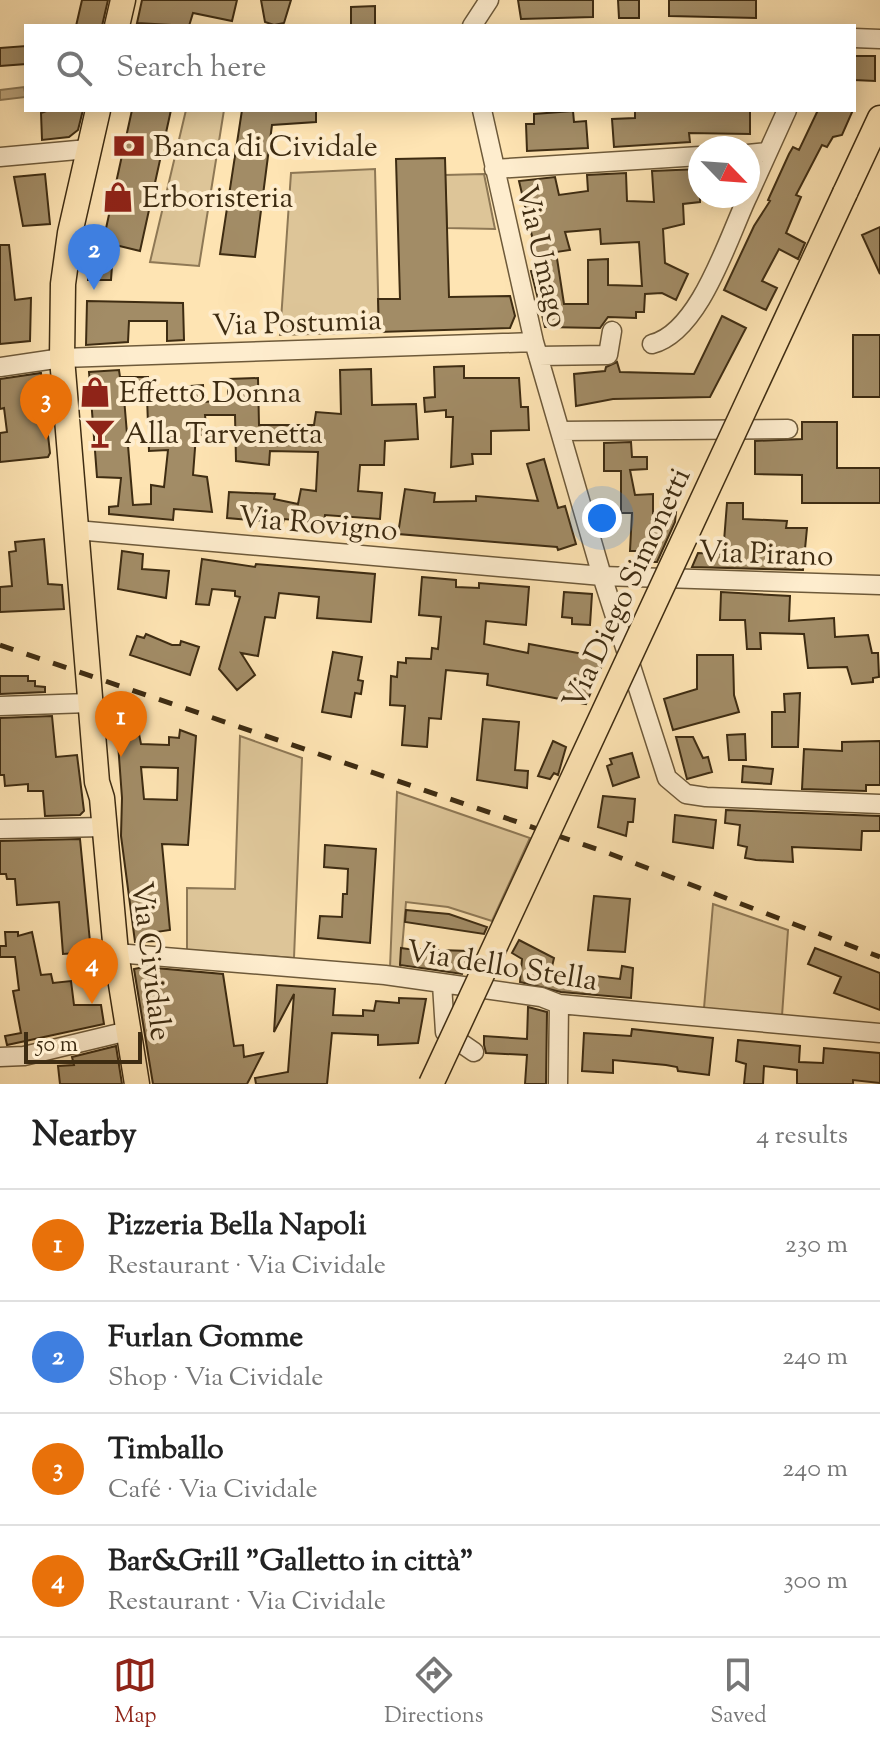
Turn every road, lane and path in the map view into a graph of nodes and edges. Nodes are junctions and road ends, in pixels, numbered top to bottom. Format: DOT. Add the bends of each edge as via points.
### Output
graph roads {
  1 [pos="123,0"];
  2 [pos="473,0"];
  3 [pos="489,0"];
  4 [pos="117,24"];
  5 [pos="472,24"];
  6 [pos="473,24"];
  7 [pos="856,38"];
  8 [pos="880,39"];
  9 [pos="97,112"];
  10 [pos="482,112"];
  11 [pos="786,112"];
  12 [pos="880,118"];
  13 [pos="88,149"];
  14 [pos="768,152"];
  15 [pos="760,153"];
  16 [pos="0,157"];
  17 [pos="688,157"];
  18 [pos="494,169"];
  19 [pos="760,170"];
  20 [pos="742,208"];
  21 [pos="612,331"];
  22 [pos="652,344"];
  23 [pos="536,349"];
  24 [pos="62,358"];
  25 [pos="0,367"];
  26 [pos="788,429"];
  27 [pos="560,431"];
  28 [pos="77,540"];
  29 [pos="602,576"];
  30 [pos="880,585"];
  31 [pos="89,703"];
  32 [pos="0,706"];
  33 [pos="102,798"];
  34 [pos="880,804"];
  35 [pos="105,827"];
  36 [pos="0,829"];
  37 [pos="116,953"];
  38 [pos="442,984"];
  39 [pos="559,1004"];
  40 [pos="128,1031"];
  41 [pos="880,1033"];
  42 [pos="474,1052"];
  43 [pos="0,1057"];
  44 [pos="137,1084"];
  45 [pos="431,1084"];
  46 [pos="558,1084"];
  1 -- 4 [label="main road"];
  2 -- 5 [label="street"];
  3 -- 6 [label="street"];
  7 -- 8 [label="street"];
  9 -- 13 [label="main road, Via Cividale"];
  10 -- 18 [label="street, Via Umago"];
  11 -- 14 [label="street"];
  12 -- 45 [label="main road, Via Diego Simonetti, bridge"];
  13 -- 16 [label="street"];
  13 -- 24 [label="main road, Via Cividale" via="63,284"];
  14 -- 15 [label="street"];
  14 -- 19 [label="street"];
  17 -- 18 [label="street, Via Umago"];
  18 -- 23 [label="street, Via Umago"];
  20 -- 22 [label="street" via="688,318 665,341"];
  21 -- 23 [label="street, Via Umago" via="608,355"];
  23 -- 24 [label="street, Via Postumia"];
  23 -- 27 [label="street, Via Umago"];
  24 -- 25 [label="street, Via Postumia"];
  24 -- 28 [label="main road, Via Cividale"];
  26 -- 27 [label="street"];
  27 -- 29 [label="street, Via Umago"];
  28 -- 29 [label="street, Via Rovigno"];
  28 -- 31 [label="main road, Via Cividale"];
  28 -- 33 [label="main road, Via Cividale" via="87,570 106,782"];
  29 -- 30 [label="street, Via Pirano"];
  29 -- 34 [label="street, Via Umago" via="664,773 679,790 706,797"];
  31 -- 32 [label="street"];
  31 -- 33 [label="main road, Via Cividale"];
  33 -- 35 [label="main road, Via Cividale"];
  35 -- 36 [label="street"];
  35 -- 37 [label="main road, Via Cividale"];
  37 -- 38 [label="street, Via dello Stella"];
  37 -- 40 [label="main road, Via Cividale"];
  38 -- 39 [label="street, Via dello Stella"];
  38 -- 42 [label="street" via="445,1032"];
  39 -- 41 [label="street, Via dello Stella"];
  39 -- 46 [label="street"];
  40 -- 43 [label="street"];
  40 -- 44 [label="main road, Via Cividale"];
}
